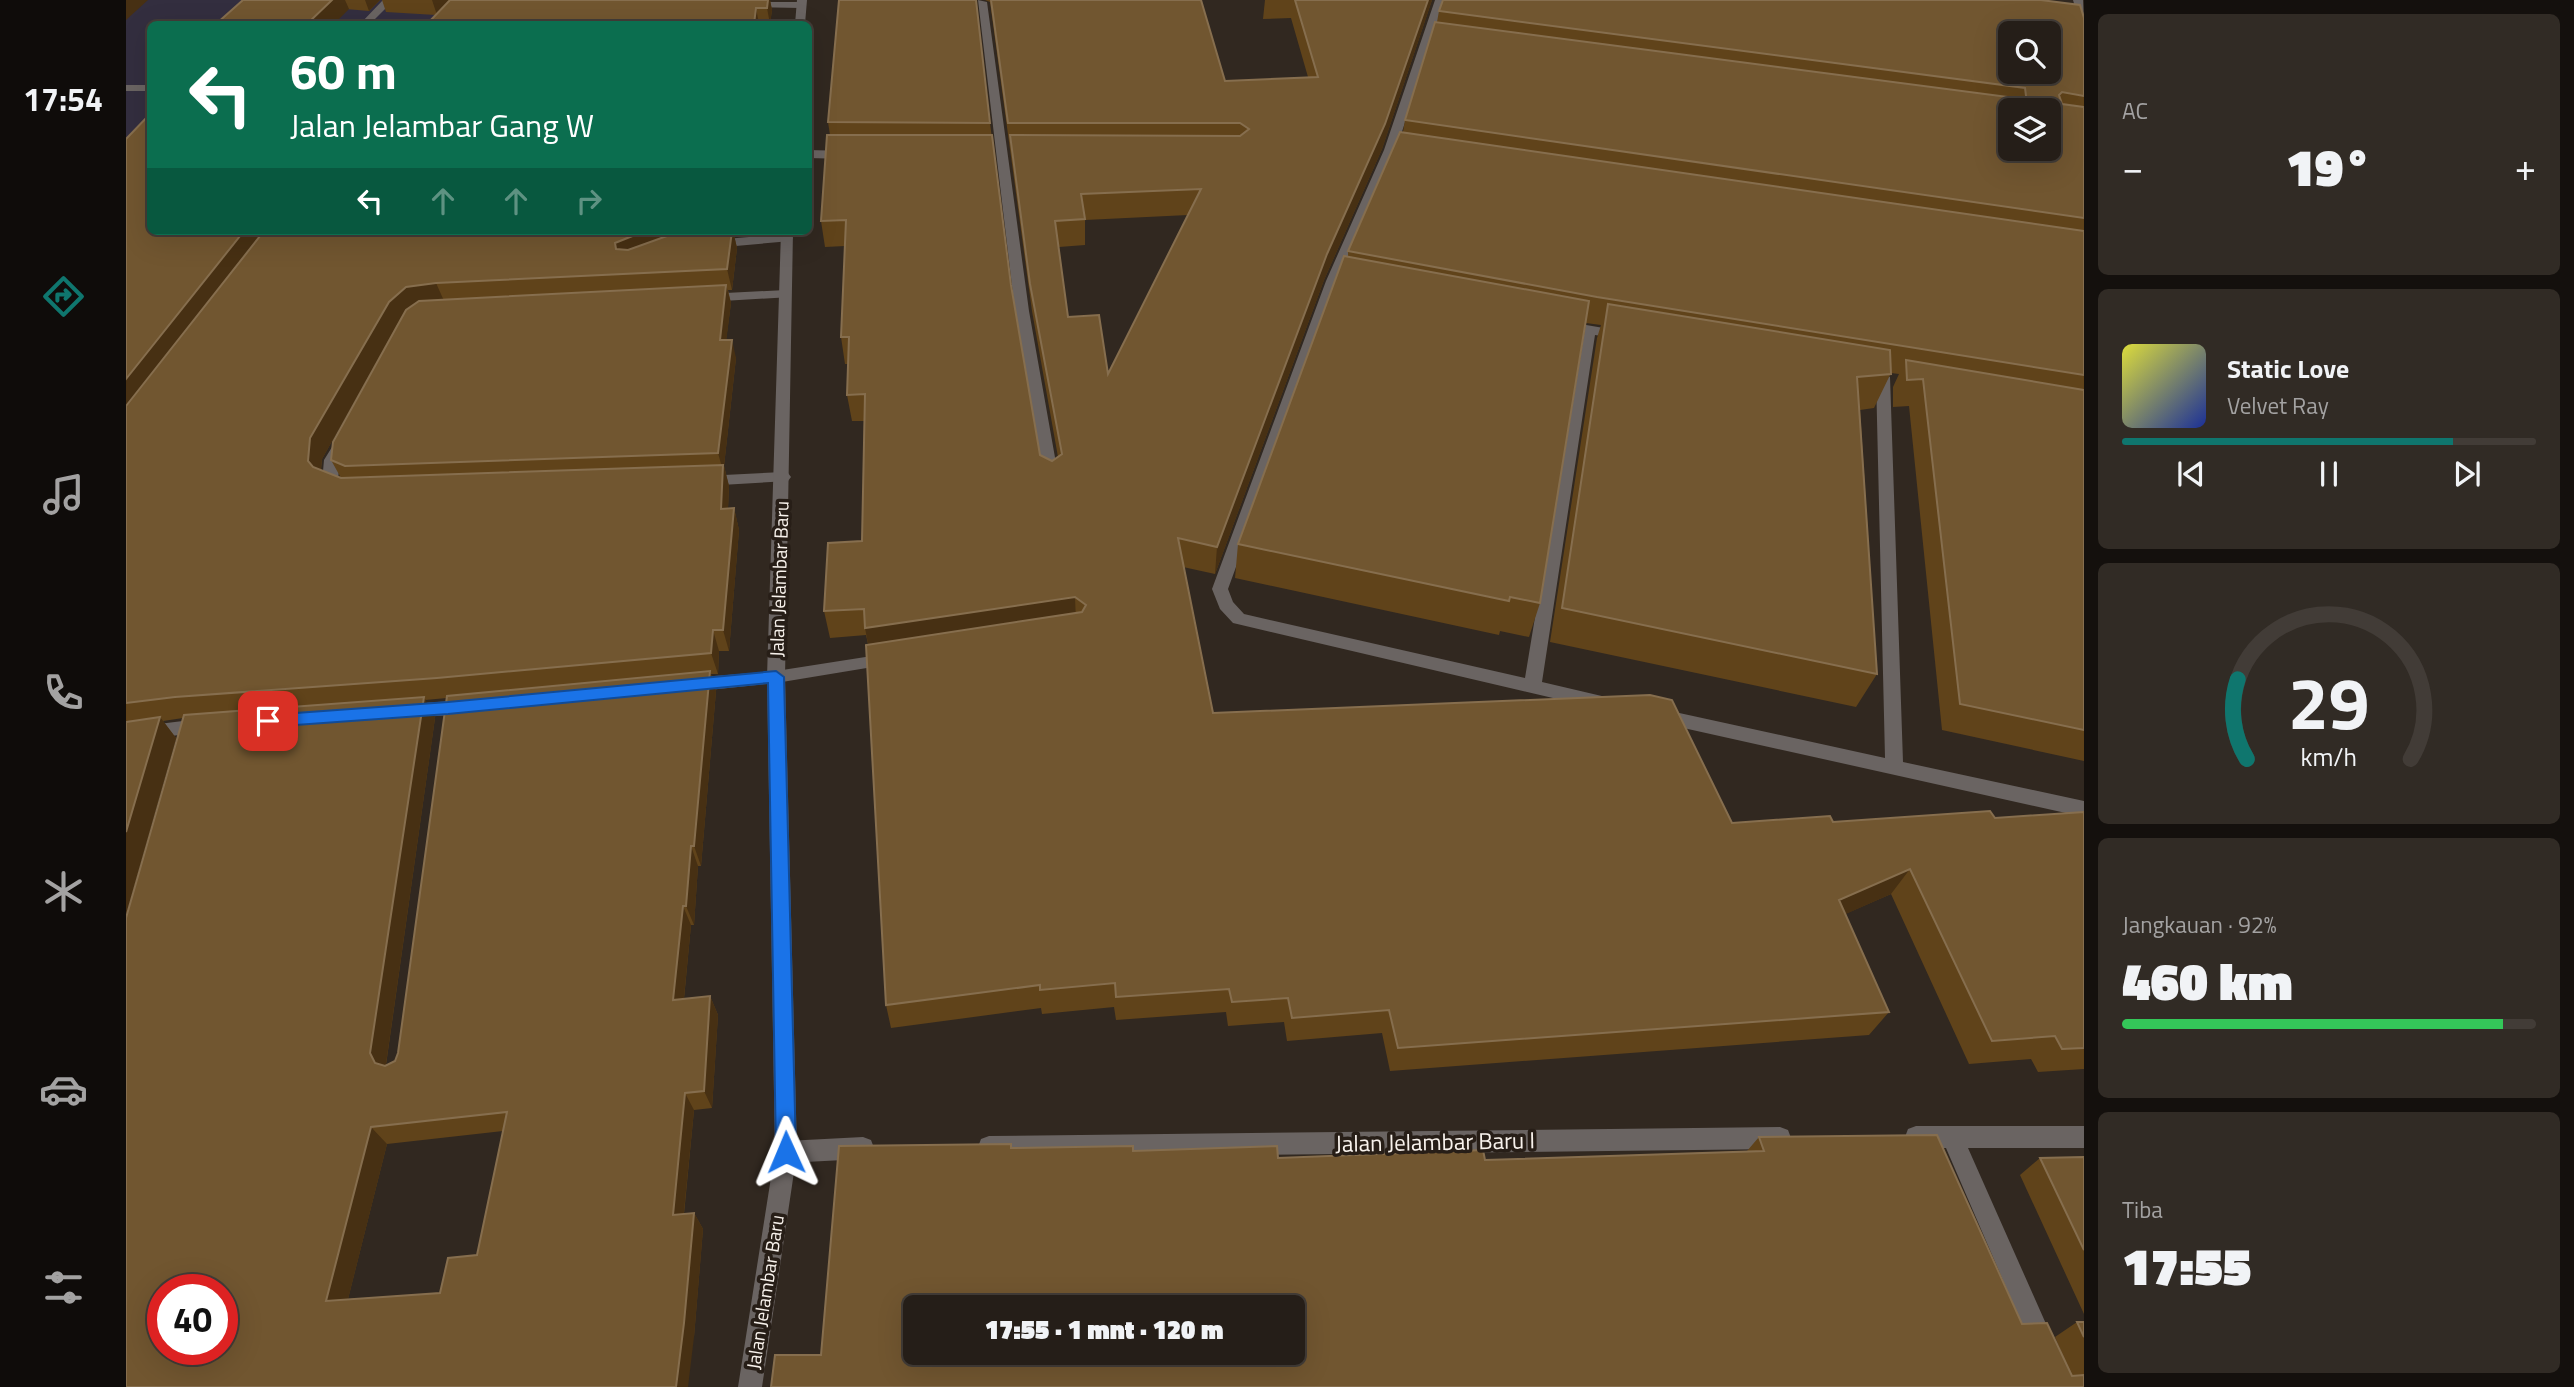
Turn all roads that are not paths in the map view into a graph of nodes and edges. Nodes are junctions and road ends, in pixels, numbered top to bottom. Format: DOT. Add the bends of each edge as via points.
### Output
graph roads {
  1 [pos="389,0"];
  2 [pos="1440,0"];
  3 [pos="2078,0"];
  4 [pos="982,2"];
  5 [pos="802,3"];
  6 [pos="738,4"];
  7 [pos="368,21"];
  8 [pos="800,21"];
  9 [pos="2071,23"];
  10 [pos="2084,23"];
  11 [pos="126,88"];
  12 [pos="147,88"];
  13 [pos="812,154"];
  14 [pos="859,155"];
  15 [pos="779,235"];
  16 [pos="787,235"];
  17 [pos="694,245"];
  18 [pos="786,294"];
  19 [pos="686,299"];
  20 [pos="1548,322"];
  21 [pos="1589,330"];
  22 [pos="1642,339"];
  23 [pos="1883,377"];
  24 [pos="351,426"];
  25 [pos="783,477"];
  26 [pos="684,481"];
  27 [pos="1052,481"];
  28 [pos="366,492"];
  29 [pos="907,656"];
  30 [pos="776,677"];
  31 [pos="679,686"];
  32 [pos="1532,688"];
  33 [pos="489,704"];
  34 [pos="1612,705"];
  35 [pos="1639,711"];
  36 [pos="394,712"];
  37 [pos="126,735"];
  38 [pos="184,752"];
  39 [pos="1894,767"];
  40 [pos="2084,809"];
  41 [pos="1952,1136"];
  42 [pos="1896,1137"];
  43 [pos="2084,1137"];
  44 [pos="1798,1138"];
  45 [pos="972,1147"];
  46 [pos="888,1148"];
  47 [pos="786,1152"];
  48 [pos="750,1387"];
  49 [pos="2062,1387"];
  1 -- 7 [label="street"];
  2 -- 32 [label="street" via="1397,151 1340,282 1220,589 1226,606 1238,619"];
  3 -- 10 [label="street"];
  4 -- 27 [label="street" via="1022,311"];
  5 -- 6 [label="street"];
  5 -- 8 [label="street"];
  9 -- 10 [label="street"];
  11 -- 12 [label="street"];
  13 -- 14 [label="street"];
  15 -- 17 [label="street"];
  16 -- 18 [label="street, Jalan Jelambar Baru"];
  18 -- 19 [label="street"];
  18 -- 25 [label="street, Jalan Jelambar Baru"];
  20 -- 21 [label="street"];
  21 -- 22 [label="street"];
  21 -- 32 [label="street"];
  23 -- 39 [label="street"];
  24 -- 28 [label="street" via="332,460 330,482 352,492"];
  25 -- 26 [label="street"];
  25 -- 30 [label="street, Jalan Jelambar Baru"];
  29 -- 30 [label="street"];
  30 -- 31 [label="street"];
  30 -- 47 [label="street, Jalan Jelambar Baru"];
  32 -- 34 [label="street"];
  33 -- 36 [label="street" via="447,715"];
  35 -- 39 [label="street"];
  37 -- 38 [label="street" via="198,726"];
  39 -- 40 [label="street"];
  41 -- 42 [label="street"];
  41 -- 43 [label="street"];
  41 -- 49 [label="street"];
  44 -- 45 [label="street, Jalan Jelambar Baru I"];
  46 -- 47 [label="street"];
  47 -- 48 [label="street, Jalan Jelambar Baru"];
}
